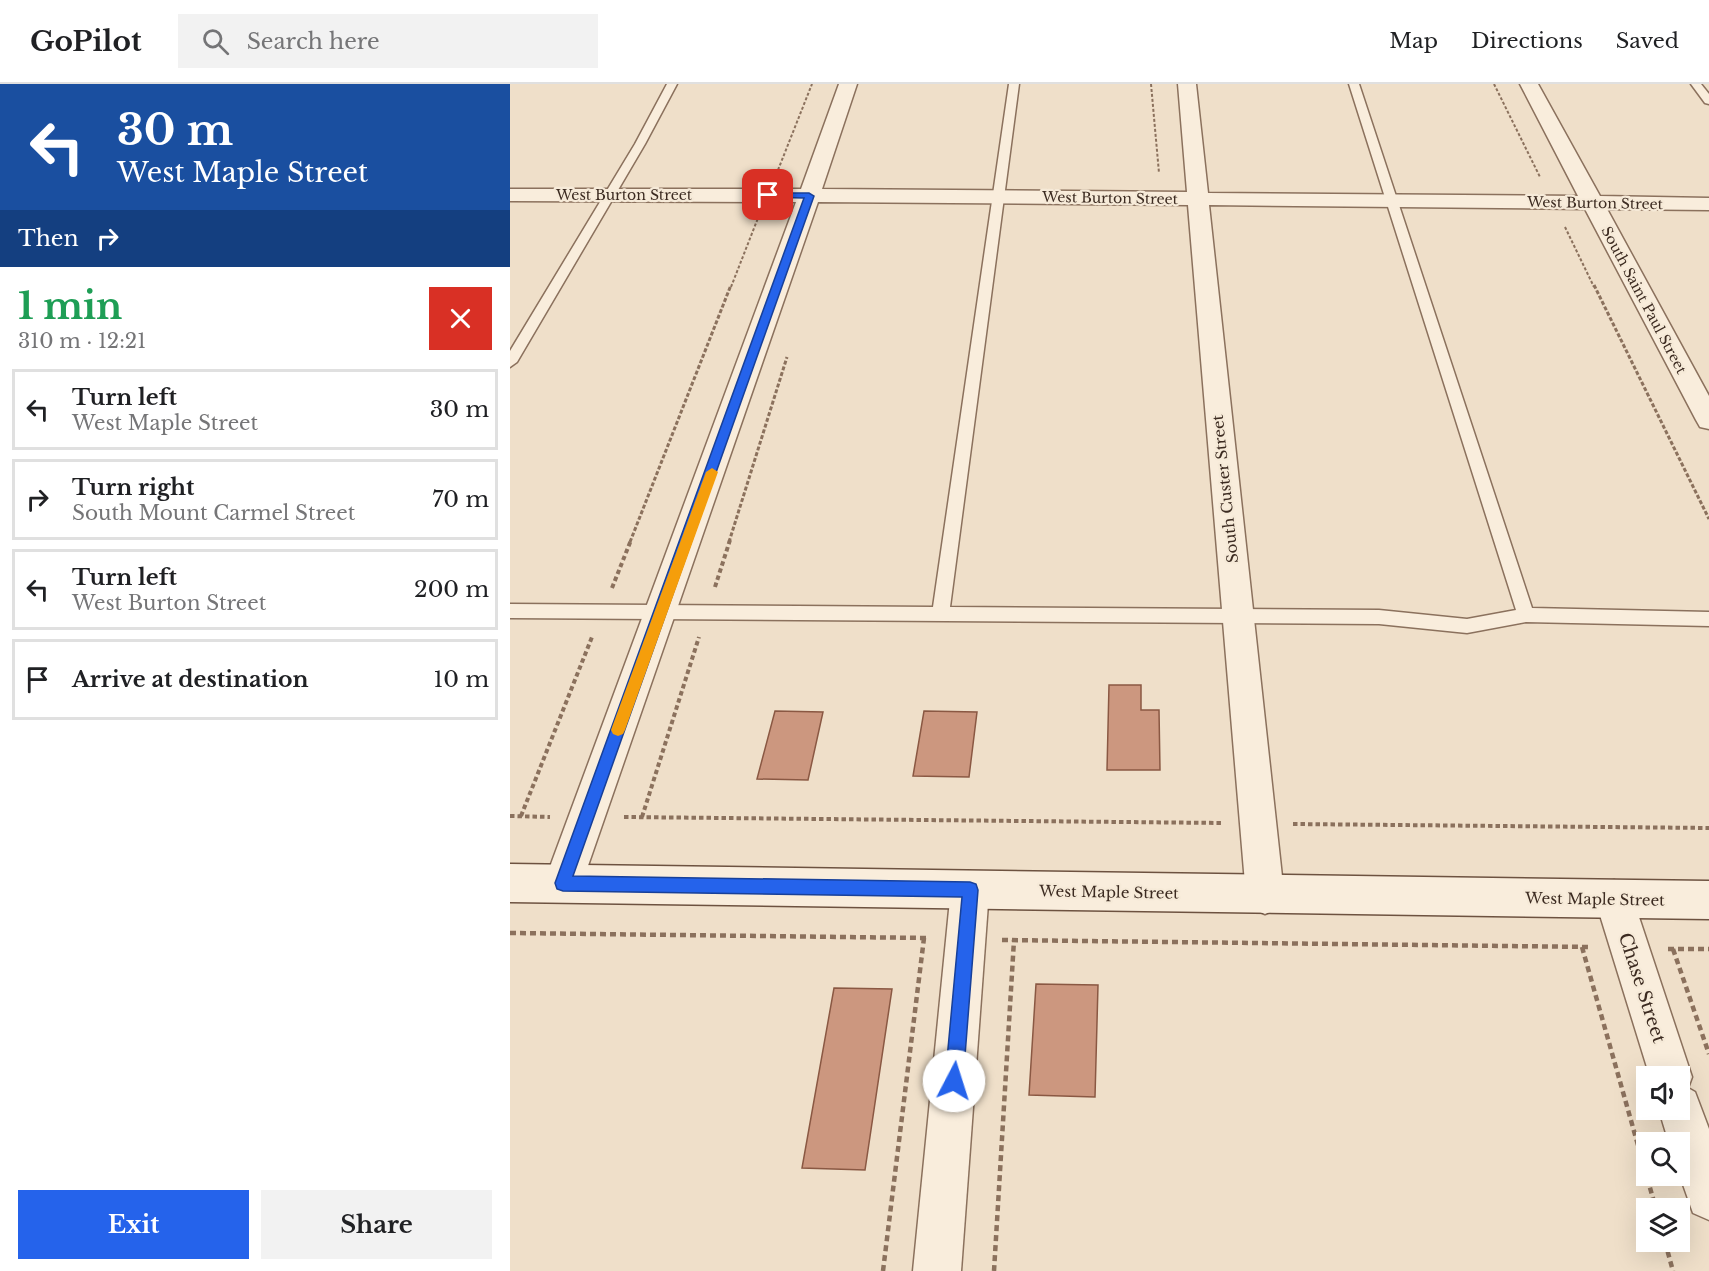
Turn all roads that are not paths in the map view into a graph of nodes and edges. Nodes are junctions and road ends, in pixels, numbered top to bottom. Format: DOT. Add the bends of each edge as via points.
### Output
graph roads {
  1 [pos="672,84"];
  2 [pos="848,84"];
  3 [pos="1014,84"];
  4 [pos="1187,84"];
  5 [pos="1354,84"];
  6 [pos="1529,84"];
  7 [pos="1696,84"];
  8 [pos="1709,101"];
  9 [pos="510,195"];
  10 [pos="610,195"];
  11 [pos="809,196"];
  12 [pos="999,197"];
  13 [pos="1198,199"];
  14 [pos="1391,201"];
  15 [pos="1593,203"];
  16 [pos="1709,204"];
  17 [pos="510,362"];
  18 [pos="1709,420"];
  19 [pos="510,611"];
  20 [pos="661,612"];
  21 [pos="941,614"];
  22 [pos="1526,615"];
  23 [pos="1238,617"];
  24 [pos="1709,619"];
  25 [pos="510,883"];
  26 [pos="563,883"];
  27 [pos="970,890"];
  28 [pos="1265,895"];
  29 [pos="1614,899"];
  30 [pos="1709,900"];
  31 [pos="1667,1066"];
  32 [pos="1684,1120"];
  33 [pos="1709,1197"];
  34 [pos="937,1271"];
  1 -- 10 [label="lane"];
  2 -- 11 [label="street"];
  3 -- 12 [label="lane"];
  4 -- 13 [label="street, South Custer Street"];
  5 -- 14 [label="lane"];
  6 -- 15 [label="street, South Saint Paul Street"];
  7 -- 8 [label="lane"];
  9 -- 10 [label="street, West Burton Street"];
  10 -- 11 [label="street, West Burton Street"];
  10 -- 17 [label="lane"];
  11 -- 12 [label="street, West Burton Street"];
  11 -- 20 [label="street"];
  12 -- 13 [label="street, West Burton Street"];
  12 -- 21 [label="lane"];
  13 -- 14 [label="street, West Burton Street"];
  13 -- 23 [label="street, South Custer Street"];
  14 -- 15 [label="street, West Burton Street"];
  14 -- 22 [label="lane"];
  15 -- 16 [label="street, West Burton Street"];
  15 -- 18 [label="street, South Saint Paul Street"];
  19 -- 20 [label="lane"];
  20 -- 21 [label="lane"];
  20 -- 26 [label="street"];
  21 -- 23 [label="lane"];
  22 -- 23 [label="lane" via="1467,626 1379,617"];
  22 -- 24 [label="lane"];
  23 -- 28 [label="street, South Custer Street"];
  25 -- 26 [label="street, West Maple Street"];
  26 -- 27 [label="street, West Maple Street"];
  27 -- 28 [label="street, West Maple Street"];
  27 -- 34 [label="street"];
  28 -- 29 [label="street, West Maple Street"];
  29 -- 30 [label="street, West Maple Street"];
  29 -- 31 [label="street, Chase Street"];
  32 -- 33 [label="street"];
}
